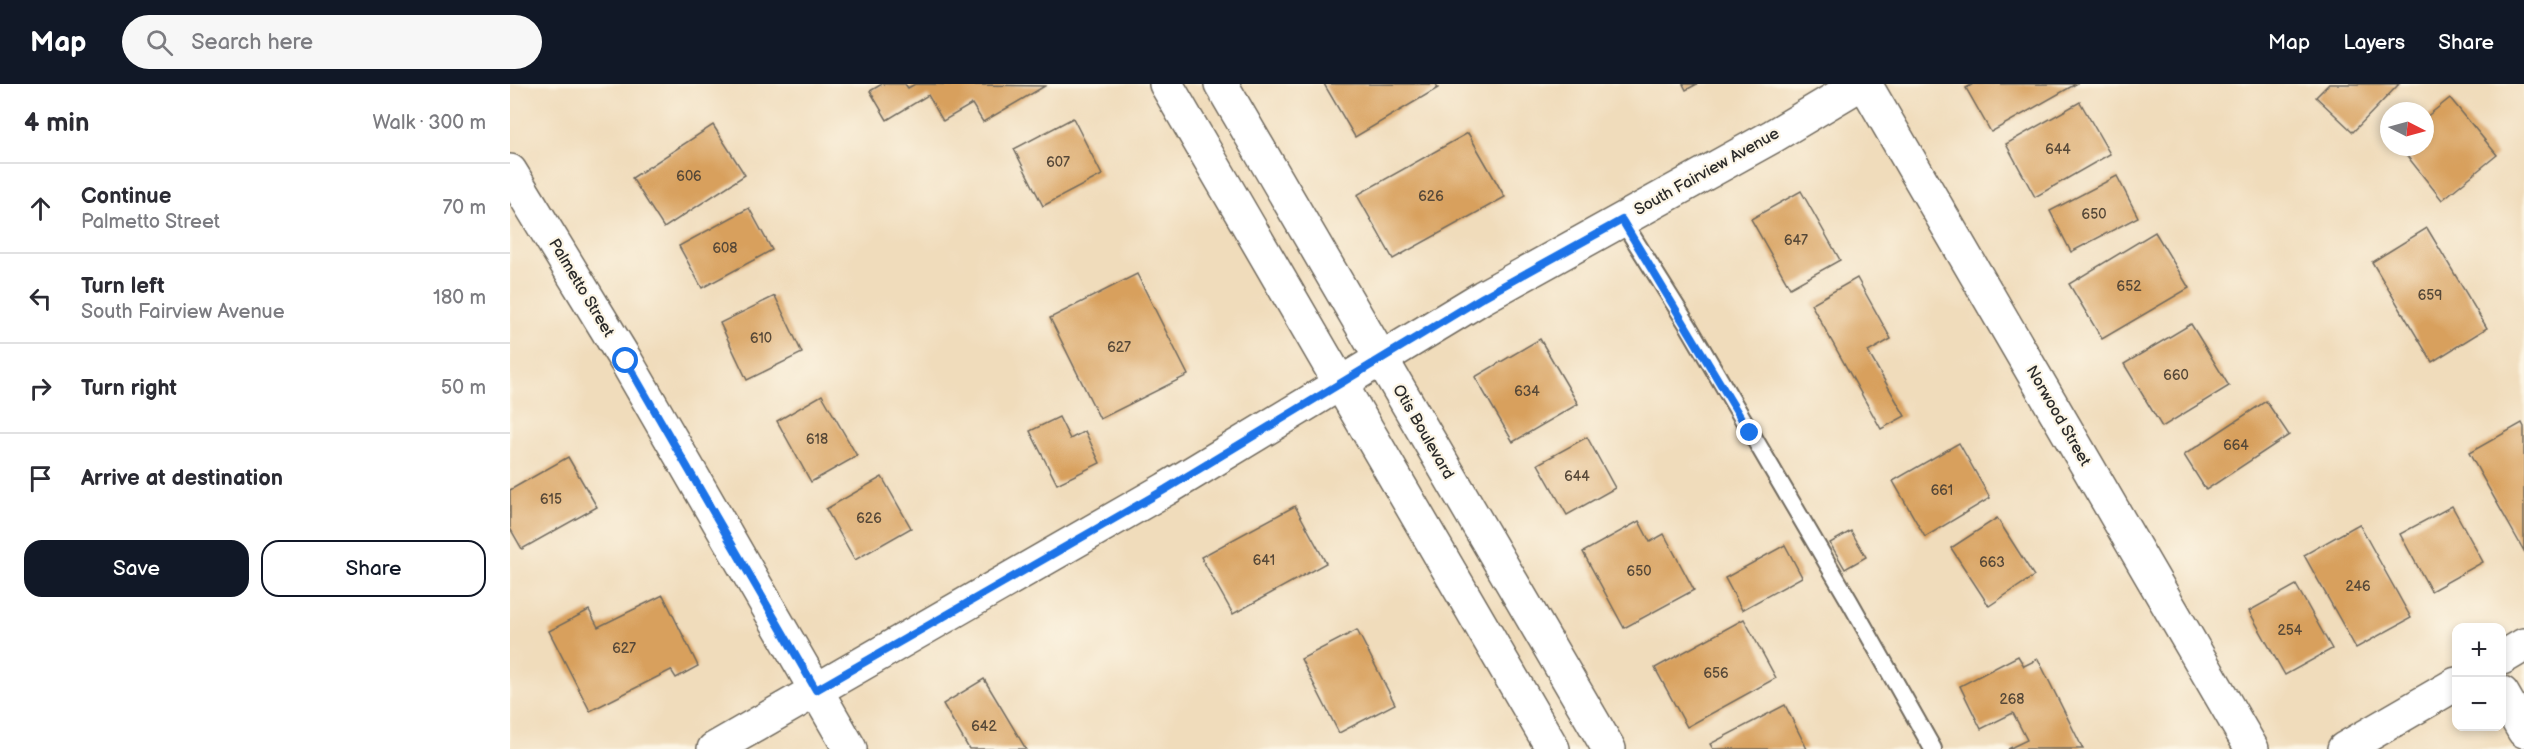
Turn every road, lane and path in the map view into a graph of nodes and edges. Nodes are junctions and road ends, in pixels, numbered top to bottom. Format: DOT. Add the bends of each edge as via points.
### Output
graph roads {
  1 [pos="1166,84"];
  2 [pos="1221,84"];
  3 [pos="1860,84"];
  4 [pos="1864,84"];
  5 [pos="510,171"];
  6 [pos="1622,220"];
  7 [pos="1380,359"];
  8 [pos="1340,384"];
  9 [pos="2524,645"];
  10 [pos="2506,656"];
  11 [pos="2452,687"];
  12 [pos="816,690"];
  13 [pos="2506,700"];
  14 [pos="2524,731"];
  15 [pos="714,749"];
  16 [pos="850,749"];
  17 [pos="1553,749"];
  18 [pos="1609,749"];
  19 [pos="1932,749"];
  20 [pos="2252,749"];
  21 [pos="2344,749"];
  1 -- 8 [label="street"];
  2 -- 7 [label="street, Otis Boulevard"];
  3 -- 6 [label="street, South Fairview Avenue"];
  4 -- 20 [label="street, Norwood Street"];
  5 -- 12 [label="street, Palmetto Street" via="626,361"];
  6 -- 7 [label="street, South Fairview Avenue"];
  6 -- 19 [label="lane" via="1689,327"];
  7 -- 8 [label="street, South Fairview Avenue"];
  7 -- 18 [label="street, Otis Boulevard"];
  8 -- 12 [label="street, South Fairview Avenue"];
  8 -- 17 [label="street"];
  9 -- 10 [label="street"];
  11 -- 21 [label="street"];
  12 -- 15 [label="street, South Fairview Avenue"];
  12 -- 16 [label="street, Palmetto Street"];
  13 -- 14 [label="street"];
}
